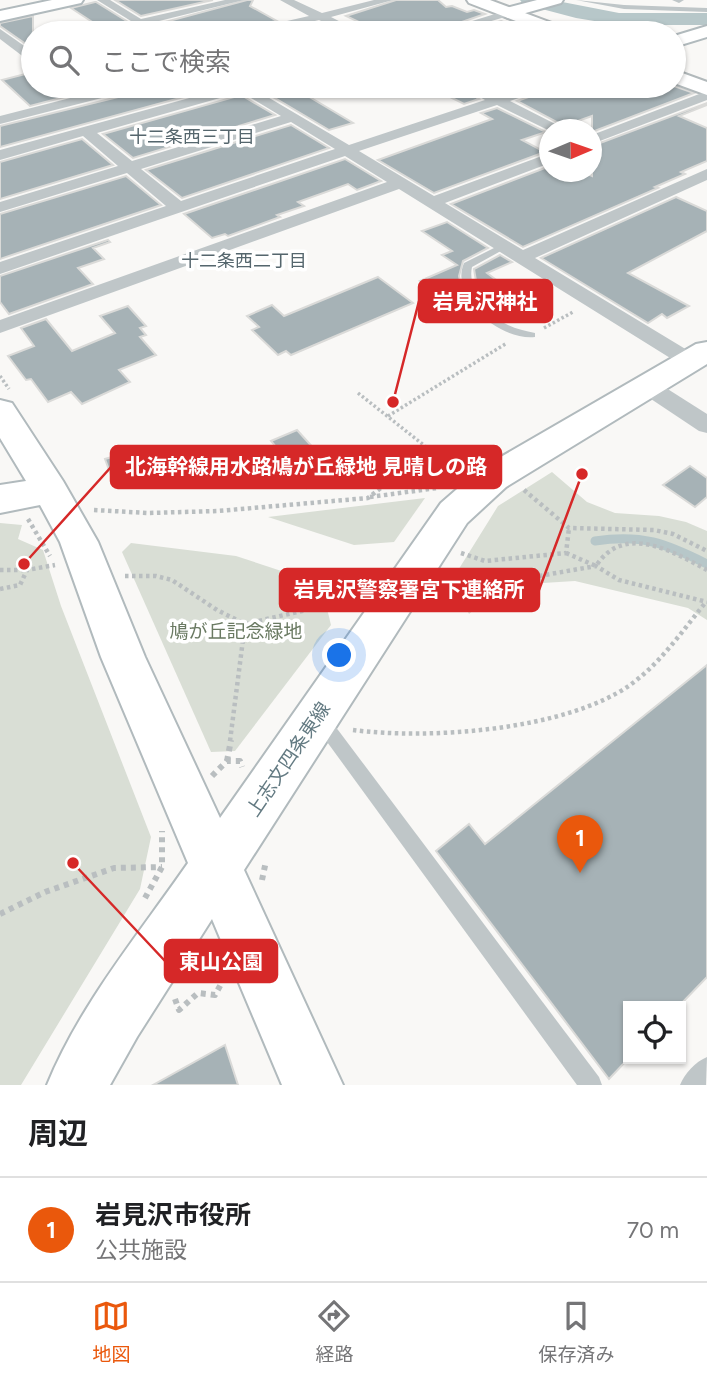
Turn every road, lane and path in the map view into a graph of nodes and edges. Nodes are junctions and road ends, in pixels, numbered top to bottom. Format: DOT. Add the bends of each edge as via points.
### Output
graph roads {
  1 [pos="75,0"];
  2 [pos="102,0"];
  3 [pos="239,0"];
  4 [pos="285,0"];
  5 [pos="388,0"];
  6 [pos="475,0"];
  7 [pos="555,0"];
  8 [pos="579,0"];
  9 [pos="707,10"];
  10 [pos="508,13"];
  11 [pos="0,16"];
  12 [pos="320,16"];
  13 [pos="136,21"];
  14 [pos="148,21"];
  15 [pos="300,21"];
  16 [pos="331,21"];
  17 [pos="480,21"];
  18 [pos="530,21"];
  19 [pos="706,32"];
  20 [pos="0,33"];
  21 [pos="686,38"];
  22 [pos="21,49"];
  23 [pos="686,81"];
  24 [pos="707,89"];
  25 [pos="707,95"];
  26 [pos="85,98"];
  27 [pos="203,98"];
  28 [pos="263,98"];
  29 [pos="493,98"];
  30 [pos="503,98"];
  31 [pos="497,100"];
  32 [pos="293,117"];
  33 [pos="0,120"];
  34 [pos="539,120"];
  35 [pos="87,132"];
  36 [pos="602,137"];
  37 [pos="347,150"];
  38 [pos="0,155"];
  39 [pos="539,161"];
  40 [pos="130,167"];
  41 [pos="707,174"];
  42 [pos="399,183"];
  43 [pos="431,203"];
  44 [pos="0,206"];
  45 [pos="179,208"];
  46 [pos="503,247"];
  47 [pos="520,258"];
  48 [pos="0,268"];
  49 [pos="592,302"];
  50 [pos="0,327"];
  51 [pos="531,335"];
  52 [pos="699,356"];
  53 [pos="0,376"];
  54 [pos="648,386"];
  55 [pos="358,393"];
  56 [pos="8,405"];
  57 [pos="388,416"];
  58 [pos="707,425"];
  59 [pos="437,457"];
  60 [pos="460,473"];
  61 [pos="517,485"];
  62 [pos="50,490"];
  63 [pos="0,499"];
  64 [pos="96,520"];
  65 [pos="569,528"];
  66 [pos="466,541"];
  67 [pos="707,551"];
  68 [pos="458,552"];
  69 [pos="566,553"];
  70 [pos="453,563"];
  71 [pos="55,565"];
  72 [pos="119,565"];
  73 [pos="596,566"];
  74 [pos="0,570"];
  75 [pos="27,570"];
  76 [pos="707,570"];
  77 [pos="125,576"];
  78 [pos="441,585"];
  79 [pos="0,589"];
  80 [pos="130,589"];
  81 [pos="436,595"];
  82 [pos="707,602"];
  83 [pos="328,605"];
  84 [pos="428,607"];
  85 [pos="245,624"];
  86 [pos="340,727"];
  87 [pos="226,761"];
  88 [pos="204,766"];
  89 [pos="257,805"];
  90 [pos="162,867"];
  91 [pos="215,868"];
  92 [pos="0,914"];
  93 [pos="707,1068"];
  94 [pos="77,1085"];
  95 [pos="313,1085"];
  96 [pos="591,1085"];
  97 [pos="691,1085"];
  1 -- 11 [label="main road"];
  2 -- 13 [label="street"];
  3 -- 14 [label="street"];
  4 -- 12 [label="street"];
  5 -- 12 [label="street"];
  6 -- 10 [label="main road"];
  7 -- 10 [label="main road"];
  8 -- 9 [label="lane"];
  10 -- 17 [label="street"];
  10 -- 18 [label="main road"];
  12 -- 15 [label="street"];
  12 -- 16 [label="street"];
  19 -- 21 [label="main road"];
  20 -- 22 [label="street"];
  23 -- 24 [label="main road"];
  25 -- 36 [label="street"];
  26 -- 33 [label="street"];
  27 -- 35 [label="street"];
  28 -- 32 [label="street"];
  29 -- 31 [label="street"];
  30 -- 31 [label="street"];
  31 -- 34 [label="street"];
  31 -- 37 [label="street"];
  32 -- 37 [label="street"];
  32 -- 40 [label="street"];
  35 -- 38 [label="street"];
  35 -- 40 [label="street"];
  37 -- 42 [label="street"];
  37 -- 45 [label="street"];
  39 -- 43 [label="street"];
  40 -- 44 [label="street"];
  40 -- 45 [label="street"];
  41 -- 47 [label="street"];
  42 -- 43 [label="street"];
  42 -- 50 [label="street"];
  43 -- 46 [label="street"];
  45 -- 48 [label="street"];
  46 -- 47 [label="street"];
  46 -- 51 [label="lane" via="467,265 468,285 485,314 499,326"];
  47 -- 49 [label="street"];
  49 -- 51 [label="path"];
  49 -- 52 [label="street"];
  51 -- 57 [label="path" via="518,337"];
  52 -- 54 [label="main road, 上志文四条東線"];
  53 -- 56 [label="path"];
  54 -- 58 [label="street"];
  54 -- 86 [label="main road, 上志文四条東線" via="493,478 454,513"];
  55 -- 57 [label="path"];
  56 -- 62 [label="main road"];
  57 -- 59 [label="path"];
  59 -- 60 [label="path"];
  59 -- 64 [label="path" via="401,472 368,498 218,511 90,509"];
  61 -- 65 [label="path"];
  62 -- 63 [label="main road"];
  62 -- 91 [label="main road" via="79,542 123,657"];
  65 -- 67 [label="path" via="654,530"];
  65 -- 69 [label="path"];
  66 -- 68 [label="path"];
  68 -- 69 [label="path" via="485,561"];
  68 -- 70 [label="path"];
  69 -- 73 [label="path"];
  71 -- 75 [label="path"];
  72 -- 77 [label="path"];
  73 -- 76 [label="path" via="610,550 648,545 662,547"];
  73 -- 81 [label="path" via="495,583 453,596"];
  73 -- 82 [label="path" via="619,580"];
  74 -- 75 [label="path"];
  75 -- 79 [label="path" via="20,586"];
  77 -- 80 [label="path"];
  77 -- 85 [label="path" via="172,580"];
  78 -- 81 [label="path"];
  81 -- 84 [label="path"];
  82 -- 86 [label="path" via="651,668 618,693 571,713 488,728 381,734"];
  83 -- 85 [label="path"];
  85 -- 87 [label="path"];
  86 -- 89 [label="main road, 上志文四条東線"];
  86 -- 96 [label="lane"];
  87 -- 88 [label="path" via="209,779"];
  87 -- 89 [label="path" via="240,761"];
  89 -- 91 [label="main road, 上志文四条東線"];
  90 -- 92 [label="path" via="114,868 45,892"];
  91 -- 94 [label="main road, 上志文四条東線" via="116,1016"];
  91 -- 95 [label="main road"];
  93 -- 97 [label="lane"];
}
